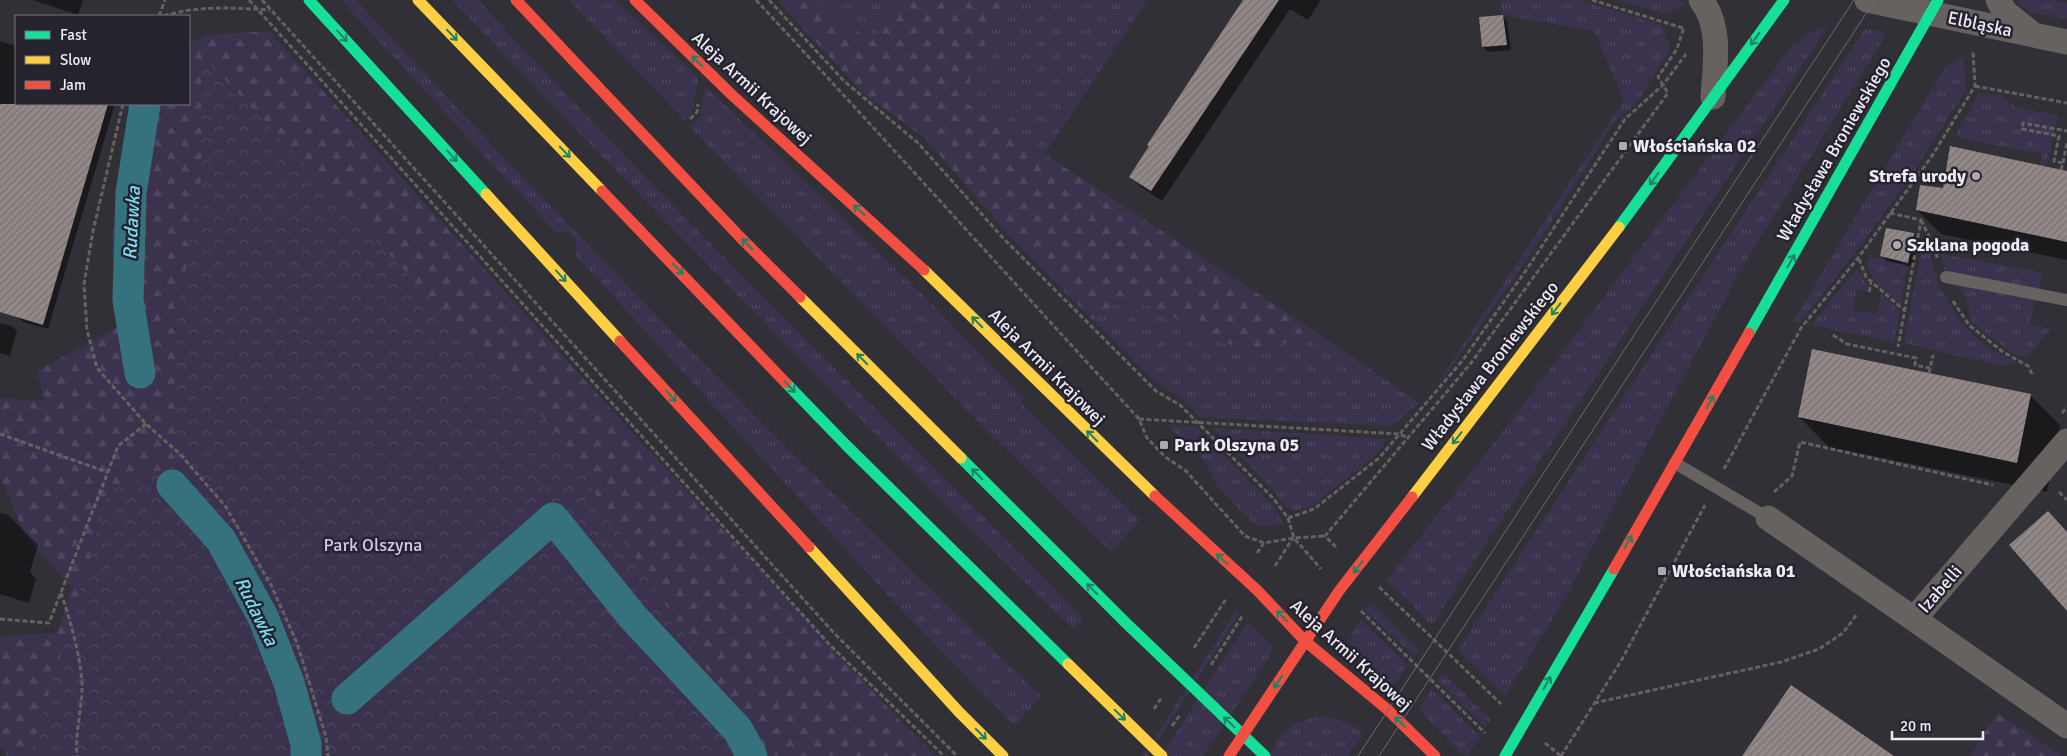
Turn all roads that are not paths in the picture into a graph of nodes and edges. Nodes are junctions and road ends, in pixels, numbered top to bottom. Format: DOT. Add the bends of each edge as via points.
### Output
graph roads {
  1 [pos="309,0"];
  2 [pos="418,0"];
  3 [pos="516,0"];
  4 [pos="635,0"];
  5 [pos="1784,0"];
  6 [pos="1867,0"];
  7 [pos="1998,0"];
  8 [pos="1935,7"];
  9 [pos="1706,10"];
  10 [pos="2034,35"];
  11 [pos="2067,42"];
  12 [pos="1713,97"];
  13 [pos="1946,277"];
  14 [pos="2067,300"];
  15 [pos="2067,441"];
  16 [pos="1675,463"];
  17 [pos="1772,507"];
  18 [pos="1914,619"];
  19 [pos="1305,641"];
  20 [pos="2067,726"];
  21 [pos="1506,755"];
  22 [pos="1003,756"];
  23 [pos="1162,756"];
  24 [pos="1229,756"];
  25 [pos="1264,756"];
  26 [pos="1436,756"];
  1 -- 22 [label="main road, one-way" via="959,712"];
  2 -- 23 [label="main road, one-way" via="846,446"];
  25 -- 3 [label="main road, one-way" via="1126,623 740,237"];
  19 -- 4 [label="main road, Aleja Armii Krajowej, one-way" via="916,262 732,94"];
  5 -- 12 [label="main road, Władysława Broniewskiego, one-way"];
  6 -- 8 [label="street, Elbląska"];
  7 -- 10 [label="street, Elbląska" via="2005,12"];
  8 -- 10 [label="street, Elbląska"];
  16 -- 8 [label="main road, Władysława Broniewskiego, one-way"];
  9 -- 12 [label="street" via="1716,53"];
  10 -- 11 [label="street, Elbląska"];
  12 -- 19 [label="main road, Władysława Broniewskiego, one-way" via="1624,220 1339,591"];
  13 -- 14 [label="lane"];
  15 -- 18 [label="street, Izabelli"];
  16 -- 17 [label="lane"];
  21 -- 16 [label="main road, Władysława Broniewskiego, one-way"];
  17 -- 18 [label="street" via="1874,592"];
  18 -- 20 [label="street, Izabelli"];
  19 -- 24 [label="main road, Władysława Broniewskiego, one-way"];
  26 -- 19 [label="main road, Aleja Armii Krajowej, one-way" via="1388,710"];
}
